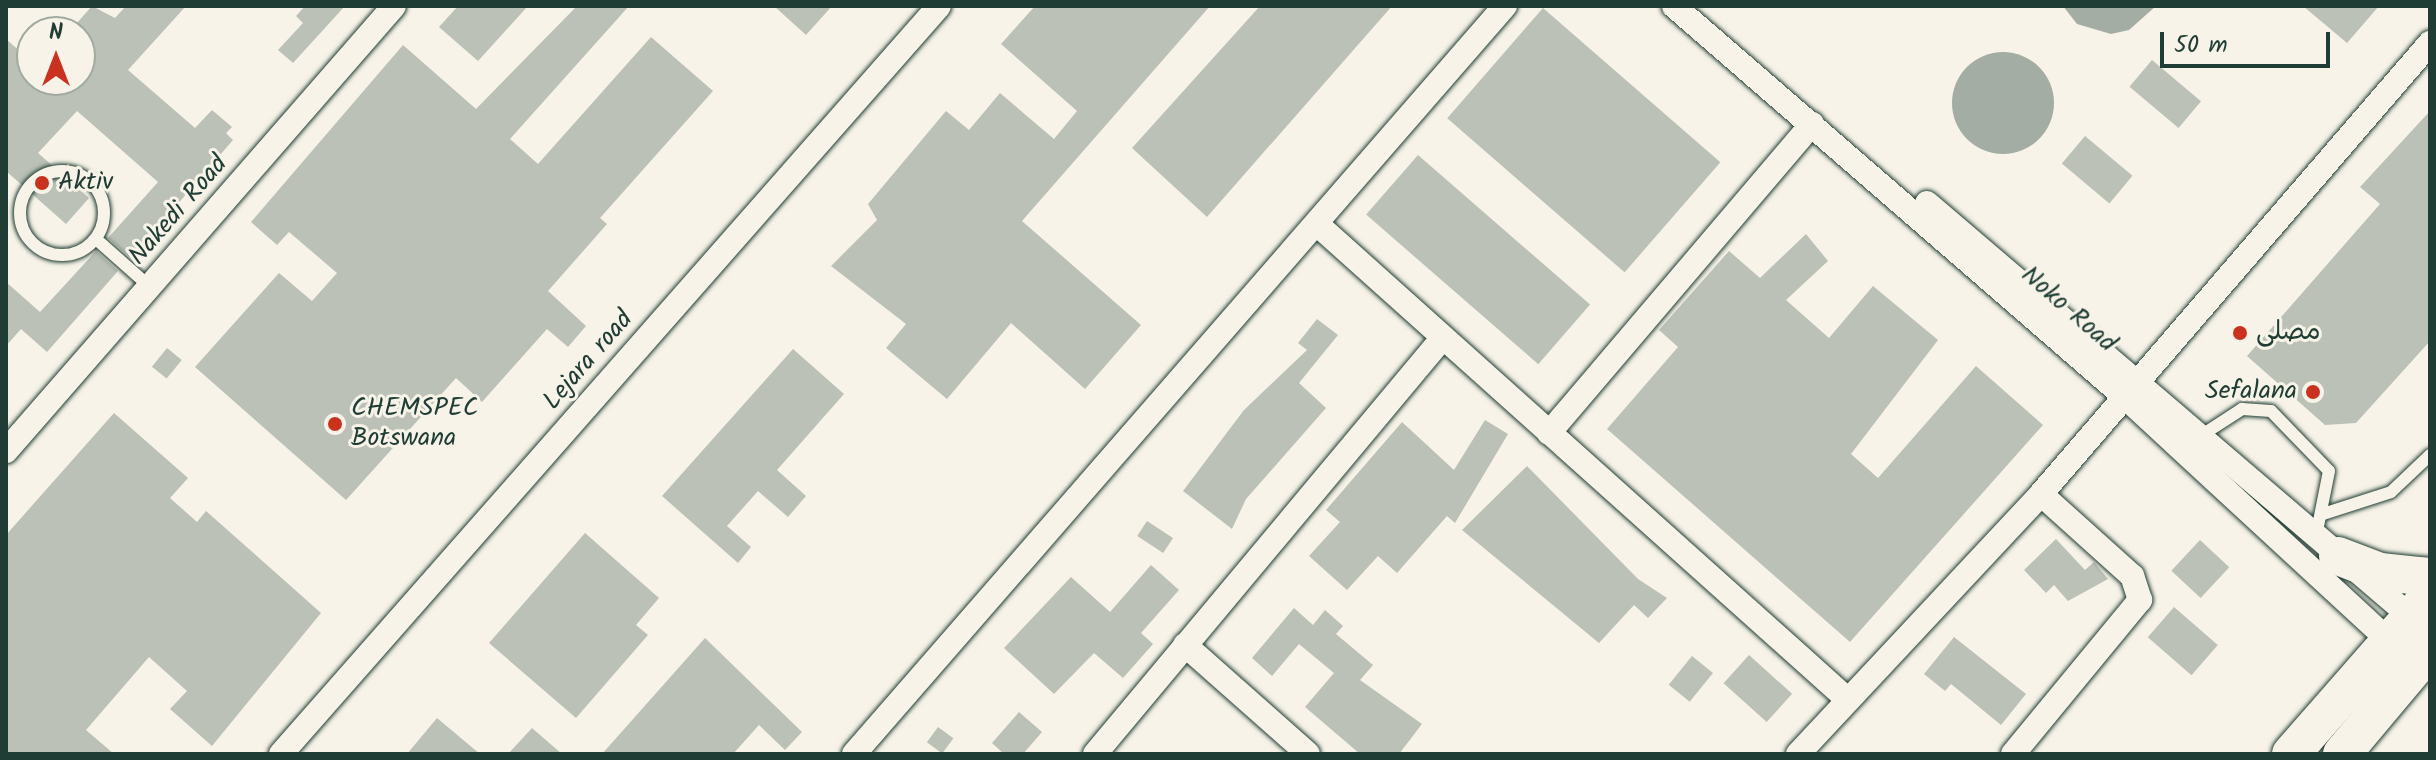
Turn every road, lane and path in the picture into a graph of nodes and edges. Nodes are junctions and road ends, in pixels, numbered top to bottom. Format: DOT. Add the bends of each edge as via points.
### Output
graph roads {
  1 [pos="394,6"];
  2 [pos="939,6"];
  3 [pos="1505,6"];
  4 [pos="1674,6"];
  5 [pos="1697,6"];
  6 [pos="2430,43"];
  7 [pos="1812,124"];
  8 [pos="1318,225"];
  9 [pos="96,239"];
  10 [pos="150,287"];
  11 [pos="1440,341"];
  12 [pos="2132,389"];
  13 [pos="1549,433"];
  14 [pos="2202,435"];
  15 [pos="6,451"];
  16 [pos="2430,455"];
  17 [pos="2041,494"];
  18 [pos="2326,536"];
  19 [pos="2430,577"];
  20 [pos="2418,634"];
  21 [pos="1185,645"];
  22 [pos="1846,698"];
  23 [pos="281,754"];
  24 [pos="854,754"];
  25 [pos="1095,754"];
  26 [pos="1308,754"];
  27 [pos="1798,754"];
  28 [pos="2013,754"];
  29 [pos="2291,754"];
  30 [pos="2342,754"];
  1 -- 10 [label="street, Nakedi Road"];
  2 -- 23 [label="street, Lejara road"];
  3 -- 8 [label="street"];
  4 -- 7 [label="street, Noko Road"];
  5 -- 12 [label="street"];
  6 -- 12 [label="street"];
  7 -- 12 [label="street, Noko Road"];
  7 -- 13 [label="street"];
  8 -- 11 [label="street"];
  8 -- 24 [label="street"];
  9 -- 9 [label="lane" via="49,256 18,227 17,207 55,169 74,169 105,194"];
  9 -- 10 [label="lane"];
  10 -- 15 [label="street, Nakedi Road"];
  11 -- 13 [label="street"];
  11 -- 21 [label="street"];
  12 -- 14 [label="street"];
  12 -- 17 [label="street"];
  12 -- 20 [label="street, Noko Road"];
  13 -- 22 [label="street"];
  14 -- 18 [label="street"];
  14 -- 18 [label="lane" via="2242,409 2271,411 2324,460 2331,485"];
  16 -- 18 [label="lane" via="2391,492"];
  17 -- 22 [label="street"];
  17 -- 28 [label="street" via="2132,576 2140,600"];
  18 -- 19 [label="main road" via="2380,572"];
  18 -- 20 [label="street"];
  20 -- 29 [label="main road"];
  20 -- 30 [label="main road"];
  21 -- 25 [label="street"];
  21 -- 26 [label="street"];
  22 -- 27 [label="street"];
}
